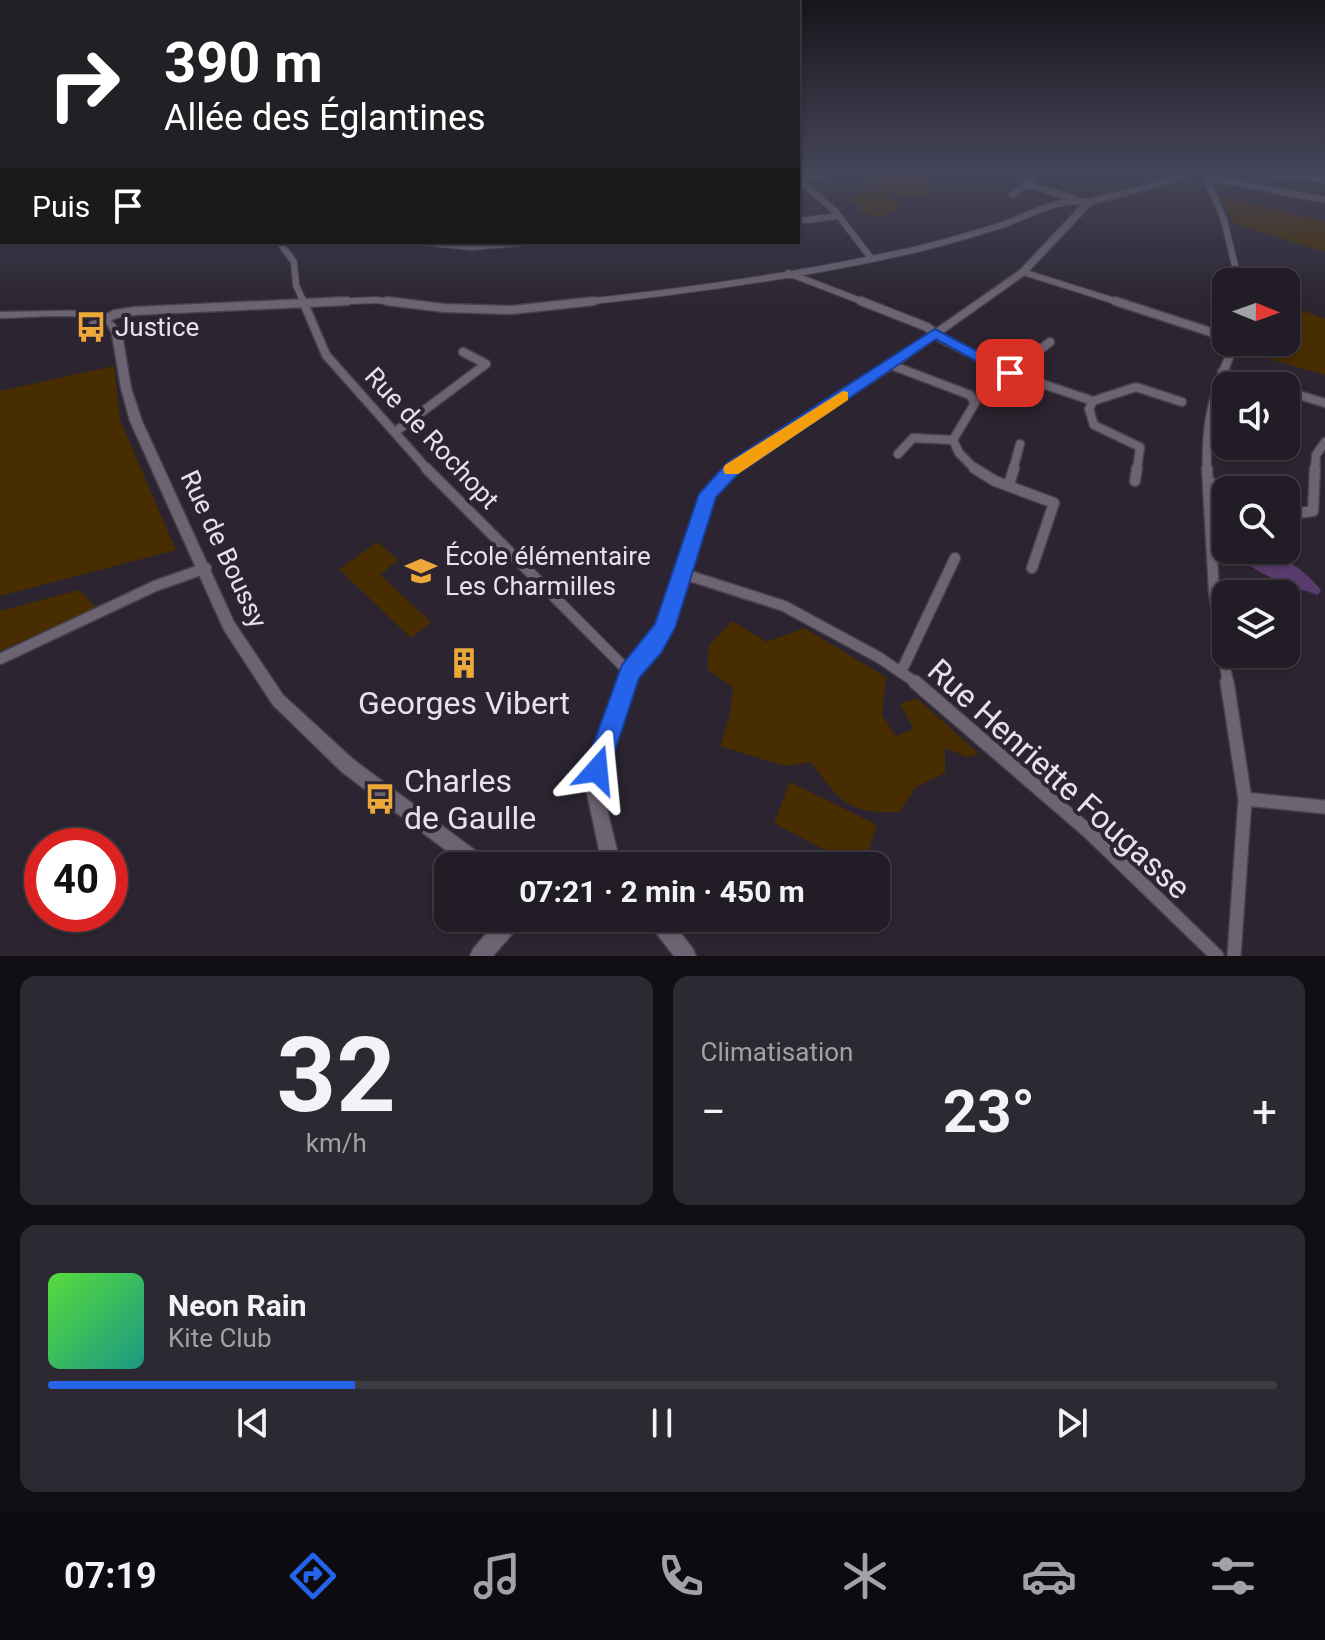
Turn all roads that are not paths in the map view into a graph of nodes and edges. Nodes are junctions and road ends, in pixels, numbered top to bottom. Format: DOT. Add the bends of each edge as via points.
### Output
graph roads {
  1 [pos="838,216"];
  2 [pos="833,217"];
  3 [pos="1019,217"];
  4 [pos="1070,217"];
  5 [pos="1223,217"];
  6 [pos="800,221"];
  7 [pos="279,244"];
  8 [pos="440,244"];
  9 [pos="509,244"];
  10 [pos="871,258"];
  11 [pos="1236,268"];
  12 [pos="1023,272"];
  13 [pos="788,273"];
  14 [pos="304,304"];
  15 [pos="0,315"];
  16 [pos="40,316"];
  17 [pos="104,319"];
  18 [pos="93,325"];
  19 [pos="935,333"];
  20 [pos="1212,333"];
  21 [pos="1050,342"];
  22 [pos="118,344"];
  23 [pos="463,352"];
  24 [pos="1229,356"];
  25 [pos="891,365"];
  26 [pos="1222,372"];
  27 [pos="1010,373"];
  28 [pos="1300,395"];
  29 [pos="1093,401"];
  30 [pos="1182,402"];
  31 [pos="1325,403"];
  32 [pos="1212,408"];
  33 [pos="395,432"];
  34 [pos="953,440"];
  35 [pos="1325,442"];
  36 [pos="1020,444"];
  37 [pos="898,454"];
  38 [pos="1135,481"];
  39 [pos="1208,482"];
  40 [pos="1212,483"];
  41 [pos="1009,485"];
  42 [pos="1300,513"];
  43 [pos="955,558"];
  44 [pos="206,568"];
  45 [pos="1032,568"];
  46 [pos="684,574"];
  47 [pos="0,659"];
  48 [pos="901,672"];
  49 [pos="630,673"];
  50 [pos="1245,799"];
  51 [pos="1325,807"];
  52 [pos="463,852"];
  53 [pos="607,852"];
  54 [pos="501,932"];
  55 [pos="668,932"];
  56 [pos="480,956"];
  57 [pos="686,956"];
  58 [pos="1217,956"];
  59 [pos="1234,956"];
  1 -- 10 [label="street"];
  2 -- 6 [label="street"];
  3 -- 10 [label="street" via="947,241"];
  4 -- 12 [label="street"];
  5 -- 11 [label="street"];
  7 -- 14 [label="street, Rue de Rochopt" via="294,262"];
  8 -- 9 [label="street"];
  10 -- 13 [label="street"];
  12 -- 19 [label="street"];
  12 -- 20 [label="street"];
  13 -- 14 [label="street" via="717,287 512,310 395,300"];
  13 -- 19 [label="street"];
  14 -- 17 [label="street" via="127,312"];
  14 -- 33 [label="street, Rue de Rochopt" via="326,355"];
  15 -- 16 [label="street"];
  16 -- 17 [label="street"];
  16 -- 18 [label="street"];
  17 -- 18 [label="street"];
  17 -- 22 [label="street, Rue de Boussy" via="113,326"];
  18 -- 22 [label="street" via="111,331"];
  19 -- 25 [label="street"];
  19 -- 27 [label="street"];
  21 -- 27 [label="street"];
  22 -- 44 [label="street, Rue de Boussy" via="136,421"];
  23 -- 33 [label="street" via="486,364"];
  24 -- 26 [label="street"];
  25 -- 34 [label="street" via="970,395 975,403"];
  25 -- 46 [label="street" via="719,480 708,494"];
  27 -- 29 [label="street"];
  28 -- 31 [label="street"];
  29 -- 30 [label="street" via="1136,387"];
  29 -- 38 [label="street" via="1089,409 1094,425 1140,447"];
  32 -- 39 [label="street" via="1206,444"];
  33 -- 49 [label="street, Rue de Rochopt"];
  34 -- 37 [label="street" via="913,438"];
  34 -- 41 [label="street" via="962,462"];
  35 -- 42 [label="street" via="1316,455 1313,511"];
  36 -- 41 [label="street"];
  39 -- 40 [label="street"];
  39 -- 50 [label="street" via="1214,592"];
  41 -- 45 [label="street" via="1054,503"];
  43 -- 48 [label="street"];
  44 -- 47 [label="street" via="155,586"];
  44 -- 52 [label="street, Rue de Boussy" via="229,626 278,700 348,766"];
  46 -- 48 [label="street, Rue Henriette Fougasse" via="784,606"];
  46 -- 49 [label="street" via="664,628"];
  48 -- 58 [label="street, Rue Henriette Fougasse" via="931,692 1089,832"];
  49 -- 53 [label="street" via="594,789"];
  50 -- 51 [label="street"];
  50 -- 59 [label="street"];
  54 -- 56 [label="street"];
  55 -- 57 [label="street"];
}
